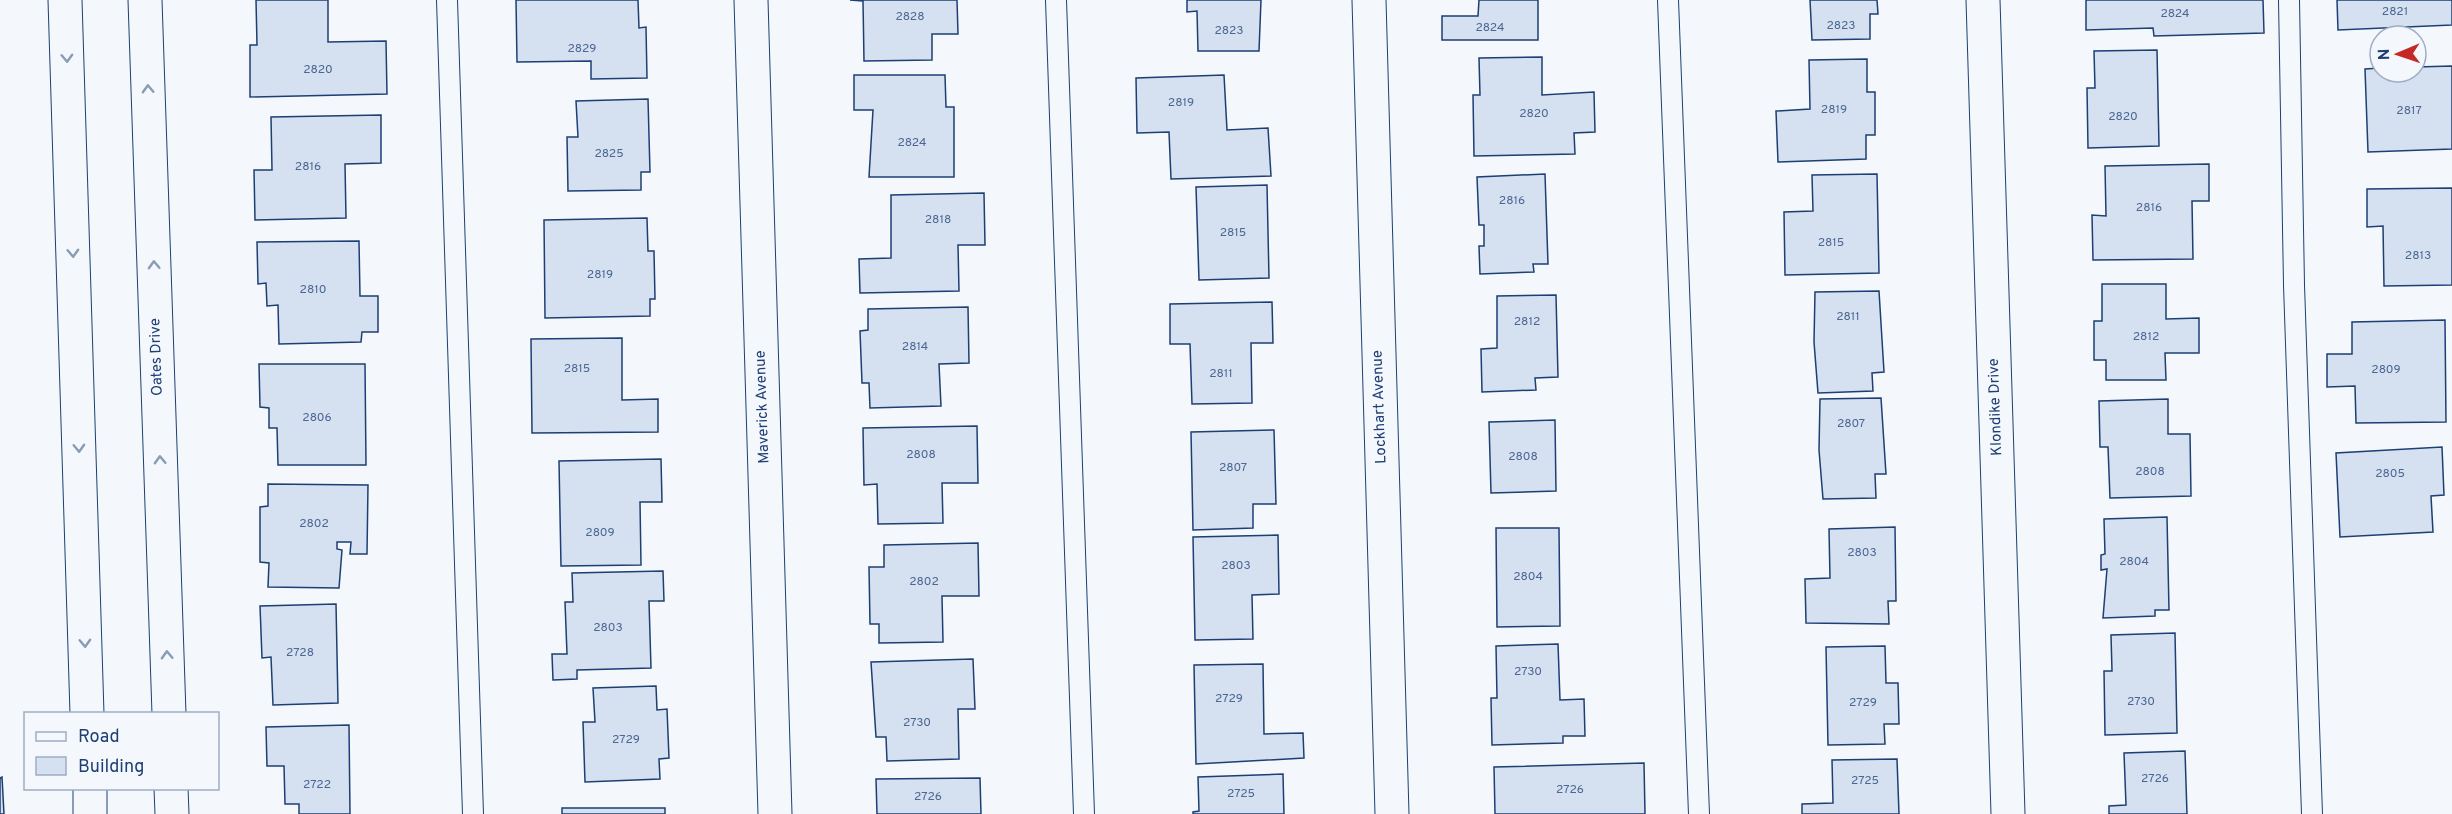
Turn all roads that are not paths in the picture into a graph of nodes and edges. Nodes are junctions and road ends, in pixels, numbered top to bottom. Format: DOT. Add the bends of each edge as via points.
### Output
graph roads {
  1 [pos="65,0"];
  2 [pos="145,0"];
  3 [pos="447,0"];
  4 [pos="751,0"];
  5 [pos="1056,0"];
  6 [pos="1369,0"];
  7 [pos="1668,0"];
  8 [pos="1983,0"];
  9 [pos="2289,0"];
  10 [pos="87,712"];
  11 [pos="169,712"];
  12 [pos="90,790"];
  13 [pos="171,790"];
  14 [pos="90,814"];
  15 [pos="172,814"];
  16 [pos="473,814"];
  17 [pos="775,814"];
  18 [pos="1084,814"];
  19 [pos="1392,814"];
  20 [pos="1699,814"];
  21 [pos="2008,814"];
  22 [pos="2312,814"];
  1 -- 10 [label="street, one-way"];
  11 -- 2 [label="street, Oates Drive, one-way"];
  3 -- 16 [label="lane"];
  4 -- 17 [label="street, Maverick Avenue"];
  5 -- 18 [label="lane"];
  6 -- 19 [label="street, Lockhart Avenue"];
  7 -- 20 [label="lane"];
  8 -- 21 [label="street, Klondike Drive"];
  9 -- 22 [label="lane" via="2294,285"];
  12 -- 14 [label="street"];
  13 -- 15 [label="street"];
}
